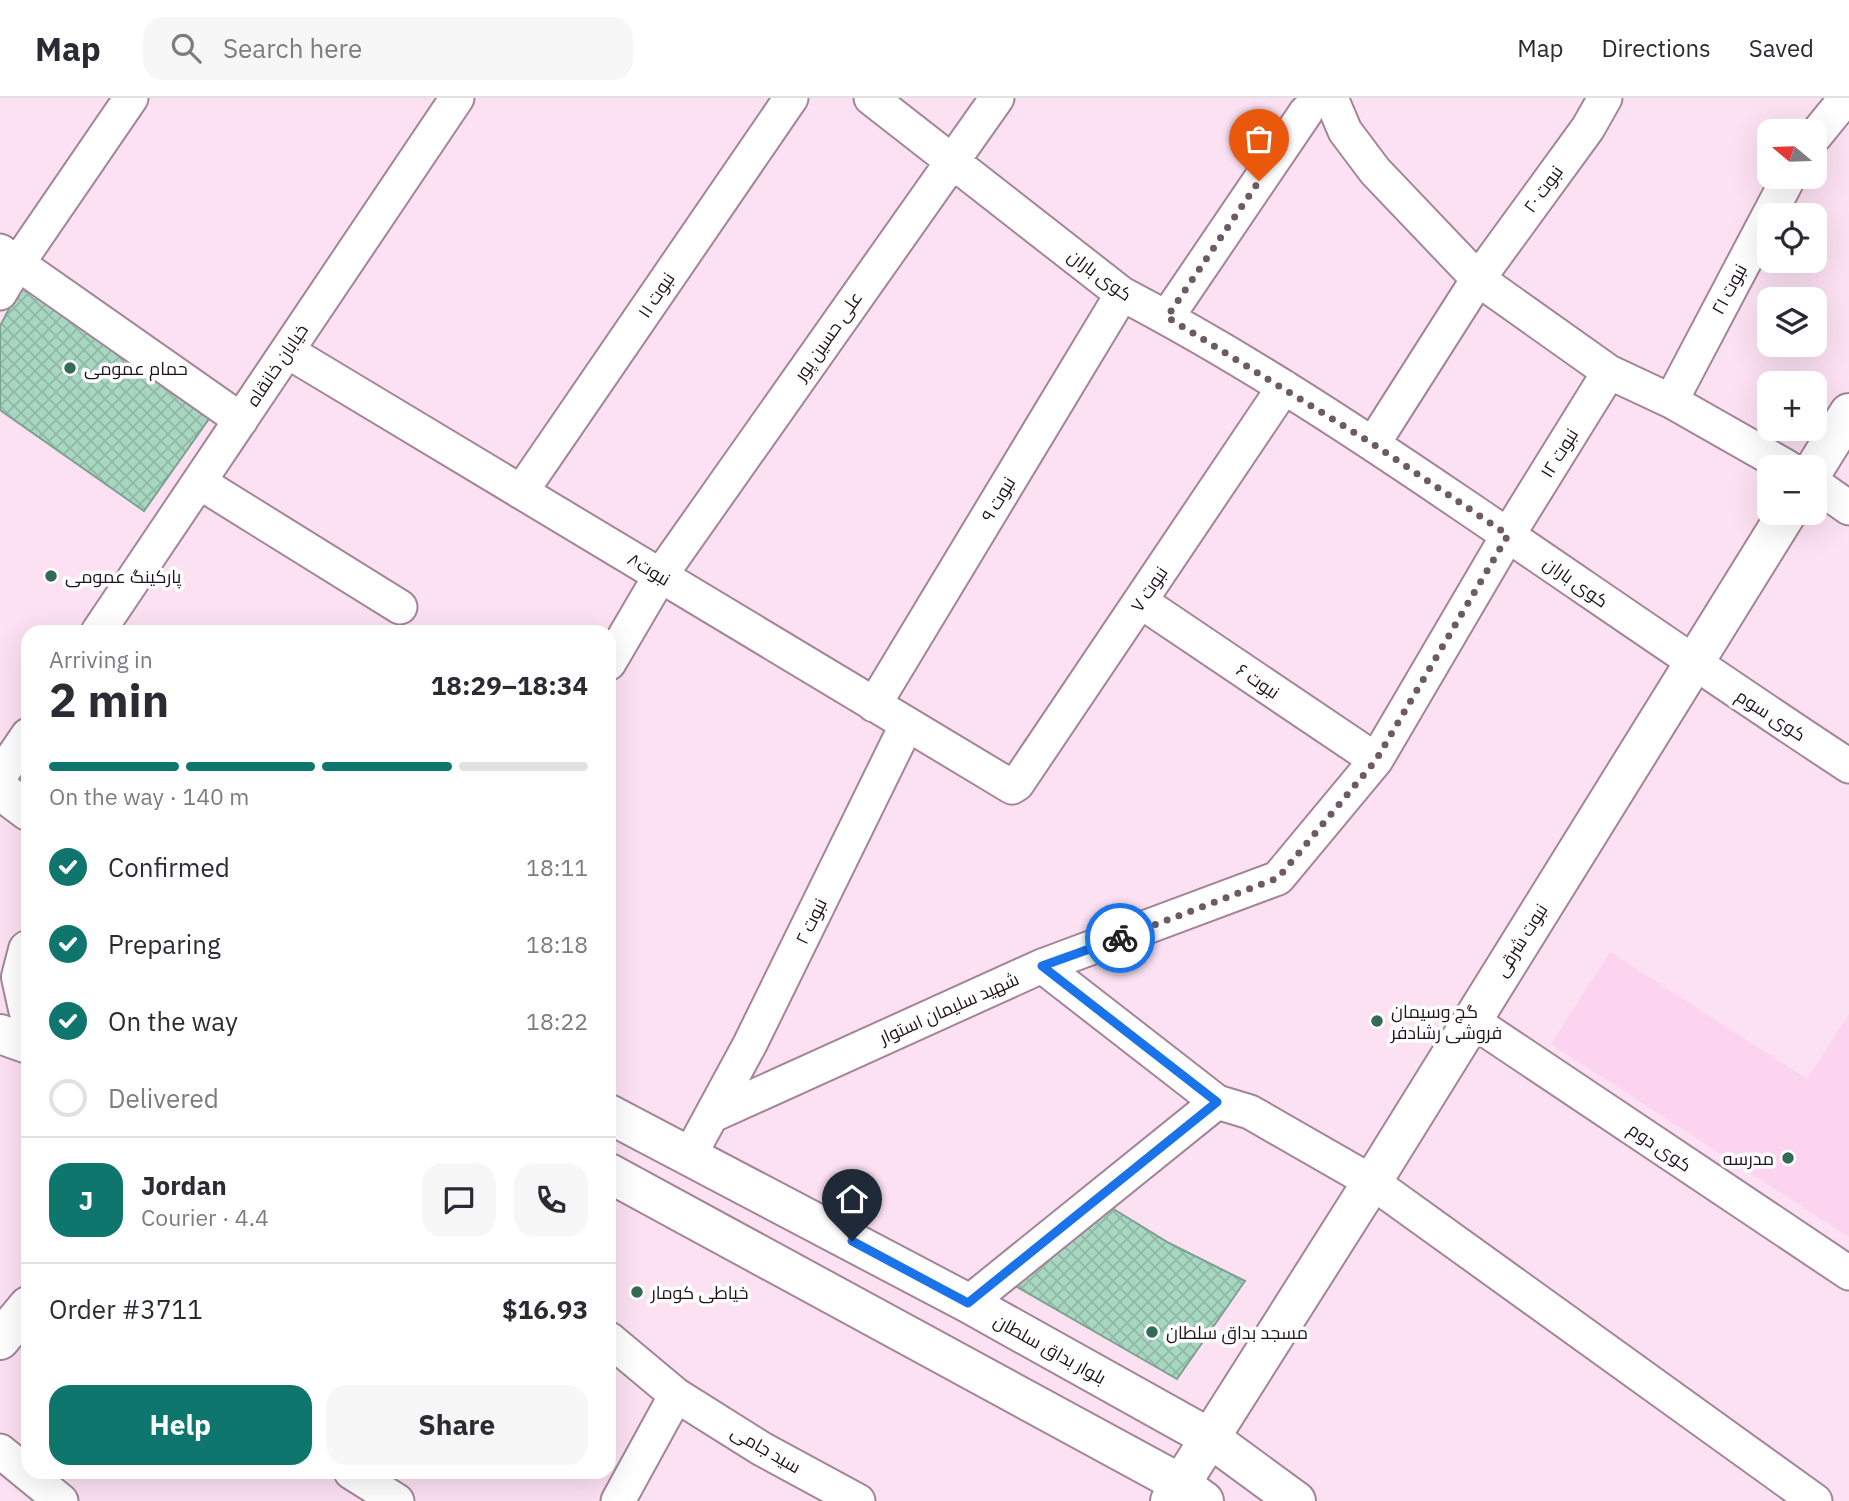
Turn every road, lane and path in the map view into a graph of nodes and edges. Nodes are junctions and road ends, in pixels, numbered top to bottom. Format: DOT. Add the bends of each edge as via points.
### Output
graph roads {
  1 [pos="131,98"];
  2 [pos="457,98"];
  3 [pos="791,98"];
  4 [pos="871,98"];
  5 [pos="997,98"];
  6 [pos="1605,98"];
  7 [pos="1846,98"];
  8 [pos="1318,105"];
  9 [pos="1827,121"];
  10 [pos="951,161"];
  11 [pos="1782,189"];
  12 [pos="9,257"];
  13 [pos="1478,279"];
  14 [pos="0,293"];
  15 [pos="1122,294"];
  16 [pos="1167,317"];
  17 [pos="287,351"];
  18 [pos="1609,372"];
  19 [pos="1284,387"];
  20 [pos="1671,401"];
  21 [pos="1849,413"];
  22 [pos="241,420"];
  23 [pos="1373,444"];
  24 [pos="1766,455"];
  25 [pos="1823,455"];
  26 [pos="198,482"];
  27 [pos="522,492"];
  28 [pos="1827,492"];
  29 [pos="1849,508"];
  30 [pos="1779,525"];
  31 [pos="1508,535"];
  32 [pos="660,576"];
  33 [pos="1140,601"];
  34 [pos="400,607"];
  35 [pos="102,625"];
  36 [pos="616,651"];
  37 [pos="1693,663"];
  38 [pos="874,705"];
  39 [pos="907,724"];
  40 [pos="21,745"];
  41 [pos="1376,760"];
  42 [pos="1849,766"];
  43 [pos="0,776"];
  44 [pos="1012,788"];
  45 [pos="0,790"];
  46 [pos="21,806"];
  47 [pos="1042,966"];
  48 [pos="1471,1020"];
  49 [pos="0,1034"];
  50 [pos="21,1042"];
  51 [pos="1217,1102"];
  52 [pos="711,1116"];
  53 [pos="616,1118"];
  54 [pos="690,1155"];
  55 [pos="616,1176"];
  56 [pos="1372,1182"];
  57 [pos="1849,1273"];
  58 [pos="968,1303"];
  59 [pos="21,1314"];
  60 [pos="0,1340"];
  61 [pos="616,1345"];
  62 [pos="676,1395"];
  63 [pos="1210,1438"];
  64 [pos="0,1451"];
  65 [pos="21,1468"];
  66 [pos="34,1479"];
  67 [pos="362,1479"];
  68 [pos="1185,1495"];
  69 [pos="61,1501"];
  70 [pos="397,1501"];
  71 [pos="618,1501"];
  72 [pos="858,1501"];
  73 [pos="1296,1501"];
  74 [pos="1815,1501"];
  1 -- 12 [label="street"];
  2 -- 17 [label="street, خیابان خانقاه"];
  3 -- 27 [label="street, نبوت ۱۱"];
  4 -- 10 [label="street, کوی باران"];
  5 -- 10 [label="street, علی حسین پور"];
  6 -- 13 [label="street, نبوت ۲۰"];
  7 -- 9 [label="street"];
  8 -- 13 [label="street"];
  8 -- 16 [label="street"];
  10 -- 15 [label="street, کوی باران"];
  10 -- 32 [label="street, علی حسین پور"];
  11 -- 20 [label="street, نبوت ۲۱"];
  12 -- 14 [label="street"];
  12 -- 22 [label="street"];
  13 -- 18 [label="street"];
  13 -- 23 [label="street, نبوت ۲۰"];
  15 -- 16 [label="street, کوی باران"];
  15 -- 38 [label="street, نبوت ۹"];
  16 -- 19 [label="street, کوی باران"];
  17 -- 22 [label="street, خیابان خانقاه"];
  17 -- 27 [label="street, نبوت۸"];
  18 -- 20 [label="street"];
  18 -- 31 [label="street, نبوت ۱۲"];
  19 -- 23 [label="street, کوی باران"];
  19 -- 33 [label="street, نبوت ۷"];
  20 -- 24 [label="street"];
  21 -- 25 [label="main road"];
  22 -- 26 [label="street, خیابان خانقاه"];
  23 -- 31 [label="street, کوی باران"];
  26 -- 34 [label="street"];
  26 -- 35 [label="street, خیابان خانقاه"];
  27 -- 32 [label="street, نبوت۸"];
  28 -- 29 [label="street"];
  30 -- 37 [label="main road, نبوت شرقی"];
  31 -- 37 [label="street, کوی باران"];
  31 -- 41 [label="street, شهید سلیمان استوار"];
  32 -- 36 [label="street, علی حسین پور"];
  32 -- 38 [label="street, نبوت۸"];
  33 -- 41 [label="street, نبوت ۶"];
  33 -- 44 [label="street, نبوت ۷"];
  37 -- 42 [label="street, کوی سوم"];
  37 -- 48 [label="main road, نبوت شرقی"];
  38 -- 39 [label="street, نبوت۸"];
  39 -- 44 [label="street, نبوت۸"];
  39 -- 52 [label="street, نبوت ۲"];
  40 -- 43 [label="street"];
  41 -- 47 [label="street, شهید سلیمان استوار" via="1278,878"];
  45 -- 46 [label="main road"];
  47 -- 51 [label="street"];
  47 -- 52 [label="street, شهید سلیمان استوار"];
  48 -- 56 [label="main road, نبوت شرقی"];
  48 -- 57 [label="street, کوی دوم"];
  49 -- 50 [label="main road"];
  51 -- 56 [label="street" via="1250,1112"];
  51 -- 58 [label="street"];
  52 -- 54 [label="street"];
  53 -- 54 [label="main road, بلوار بداق سلطان"];
  54 -- 58 [label="main road, بلوار بداق سلطان"];
  55 -- 68 [label="main road"];
  56 -- 63 [label="main road, نبوت شرقی"];
  56 -- 74 [label="street"];
  58 -- 63 [label="main road, بلوار بداق سلطان"];
  59 -- 60 [label="main road"];
  61 -- 62 [label="street, سید جامی"];
  62 -- 71 [label="street"];
  62 -- 72 [label="street, سید جامی"];
  63 -- 68 [label="main road, نبوت شرقی"];
  63 -- 73 [label="main road, بلوار بداق سلطان"];
  64 -- 65 [label="street"];
  66 -- 69 [label="street"];
  67 -- 70 [label="street"];
}
